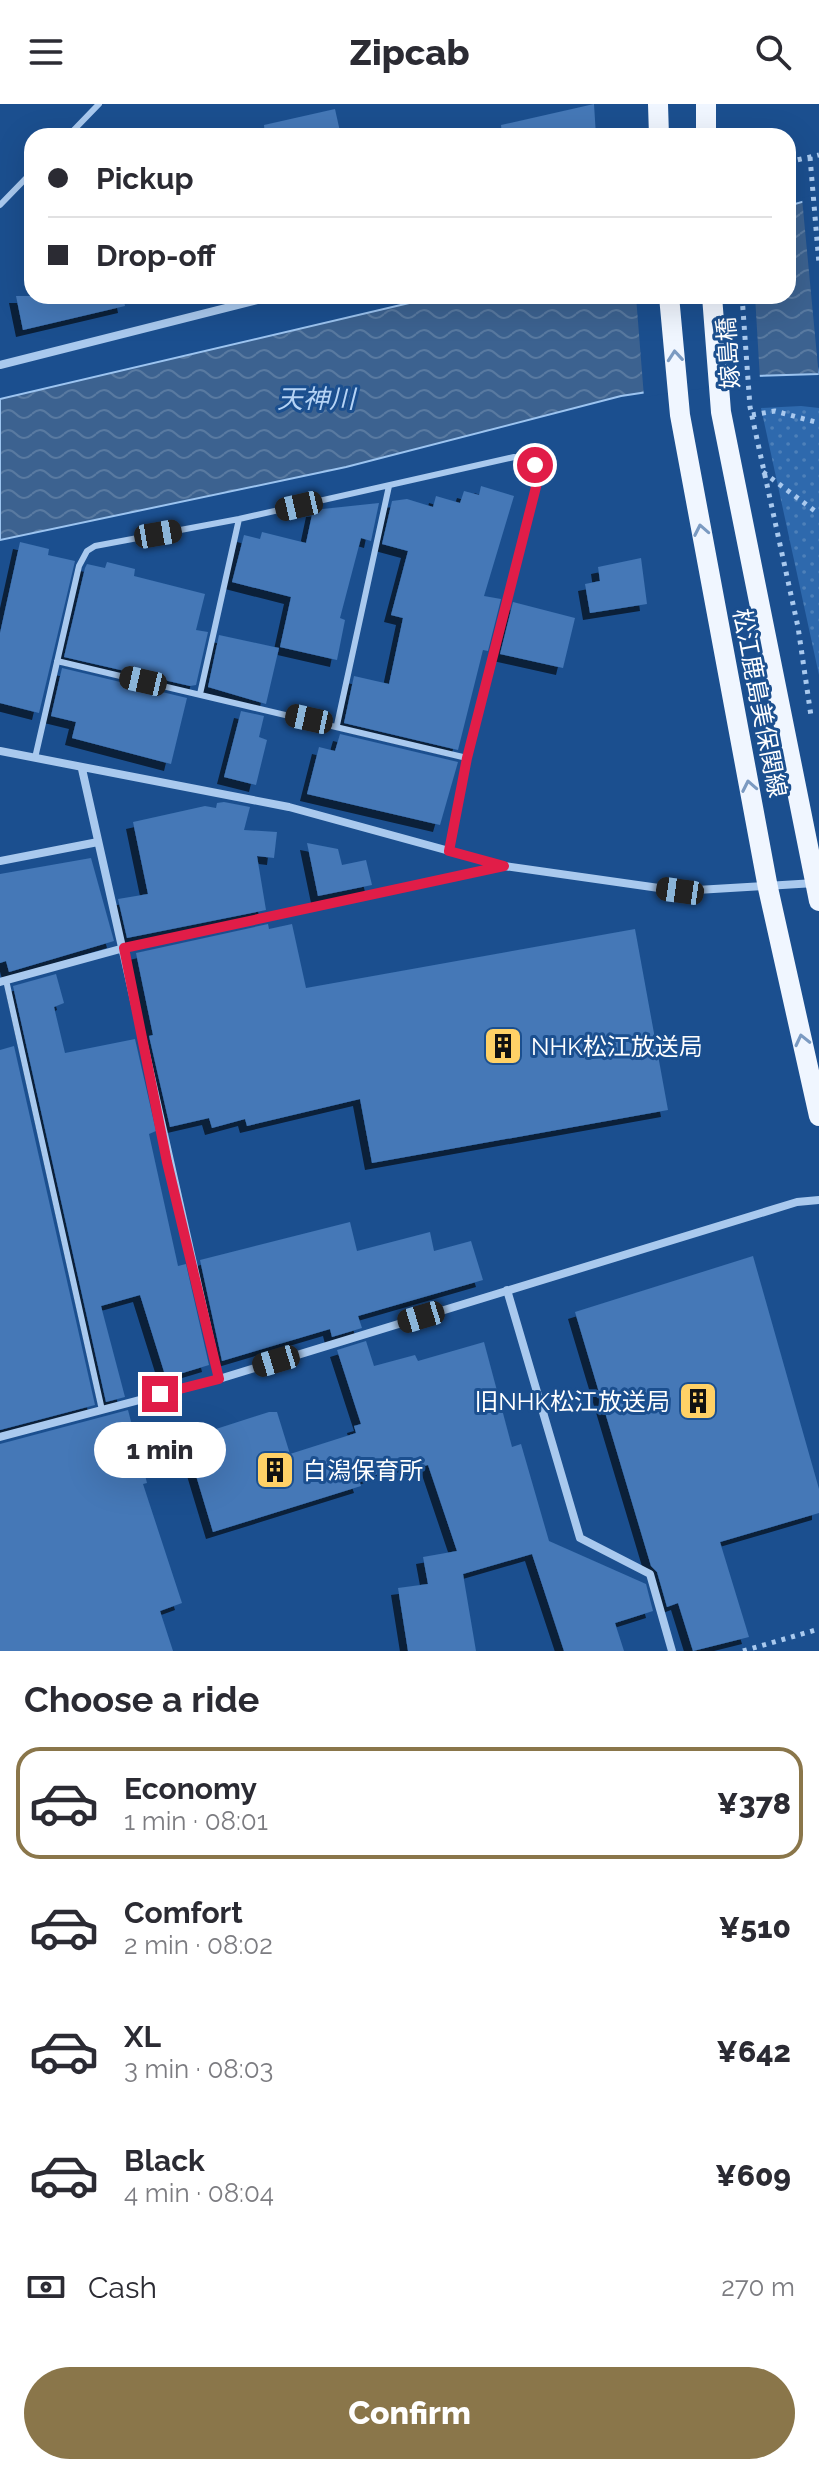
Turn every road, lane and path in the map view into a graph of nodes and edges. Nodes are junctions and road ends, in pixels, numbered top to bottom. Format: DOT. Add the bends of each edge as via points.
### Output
graph roads {
  1 [pos="99,104"];
  2 [pos="658,104"];
  3 [pos="706,104"];
  4 [pos="76,128"];
  5 [pos="659,128"];
  6 [pos="706,128"];
  7 [pos="819,155"];
  8 [pos="810,157"];
  9 [pos="796,160"];
  10 [pos="24,180"];
  11 [pos="0,205"];
  12 [pos="819,264"];
  13 [pos="241,304"];
  14 [pos="670,304"];
  15 [pos="713,304"];
  16 [pos="743,304"];
  17 [pos="0,365"];
  18 [pos="752,415"];
  19 [pos="819,423"];
  20 [pos="763,472"];
  21 [pos="389,486"];
  22 [pos="819,514"];
  23 [pos="239,519"];
  24 [pos="57,661"];
  25 [pos="200,694"];
  26 [pos="812,721"];
  27 [pos="337,725"];
  28 [pos="0,751"];
  29 [pos="35,758"];
  30 [pos="467,758"];
  31 [pos="82,769"];
  32 [pos="98,842"];
  33 [pos="449,851"];
  34 [pos="0,861"];
  35 [pos="504,866"];
  36 [pos="768,888"];
  37 [pos="817,892"];
  38 [pos="124,948"];
  39 [pos="3,981"];
  40 [pos="819,1116"];
  41 [pos="819,1200"];
  42 [pos="507,1290"];
  43 [pos="219,1379"];
  44 [pos="102,1410"];
  45 [pos="0,1437"];
  46 [pos="819,1629"];
  47 [pos="672,1651"];
  48 [pos="743,1651"];
  1 -- 4 [label="lane"];
  2 -- 5 [label="main road"];
  3 -- 6 [label="main road"];
  7 -- 8 [label="path"];
  8 -- 9 [label="path"];
  8 -- 12 [label="path"];
  10 -- 11 [label="lane"];
  13 -- 17 [label="street"];
  36 -- 14 [label="main road, 松江鹿島美保関線, one-way" via="680,415"];
  15 -- 37 [label="main road, 松江鹿島美保関線" via="721,412"];
  16 -- 18 [label="path, 嫁島橋"];
  18 -- 19 [label="path" via="775,411"];
  18 -- 20 [label="path, 嫁島橋"];
  20 -- 22 [label="path"];
  20 -- 26 [label="path, 嫁島橋" via="798,627"];
  21 -- 23 [label="lane"];
  21 -- 27 [label="lane"];
  21 -- 30 [label="lane" via="514,457 535,465 537,483"];
  23 -- 24 [label="lane" via="105,543 87,551"];
  23 -- 25 [label="lane"];
  24 -- 25 [label="lane"];
  24 -- 29 [label="lane"];
  25 -- 27 [label="lane"];
  27 -- 30 [label="lane"];
  28 -- 29 [label="street"];
  29 -- 31 [label="street"];
  30 -- 33 [label="lane"];
  31 -- 32 [label="street"];
  31 -- 33 [label="street" via="289,807"];
  32 -- 34 [label="street"];
  32 -- 38 [label="street"];
  33 -- 35 [label="street"];
  35 -- 36 [label="street" via="680,891"];
  35 -- 38 [label="street"];
  36 -- 37 [label="street"];
  40 -- 36 [label="main road, 松江鹿島美保関線, one-way"];
  38 -- 39 [label="street"];
  38 -- 43 [label="street" via="167,1162"];
  39 -- 44 [label="lane"];
  41 -- 42 [label="street" via="797,1202"];
  42 -- 43 [label="street"];
  42 -- 47 [label="street" via="580,1538 650,1574"];
  43 -- 44 [label="street"];
  44 -- 45 [label="street"];
  46 -- 48 [label="path"];
}
